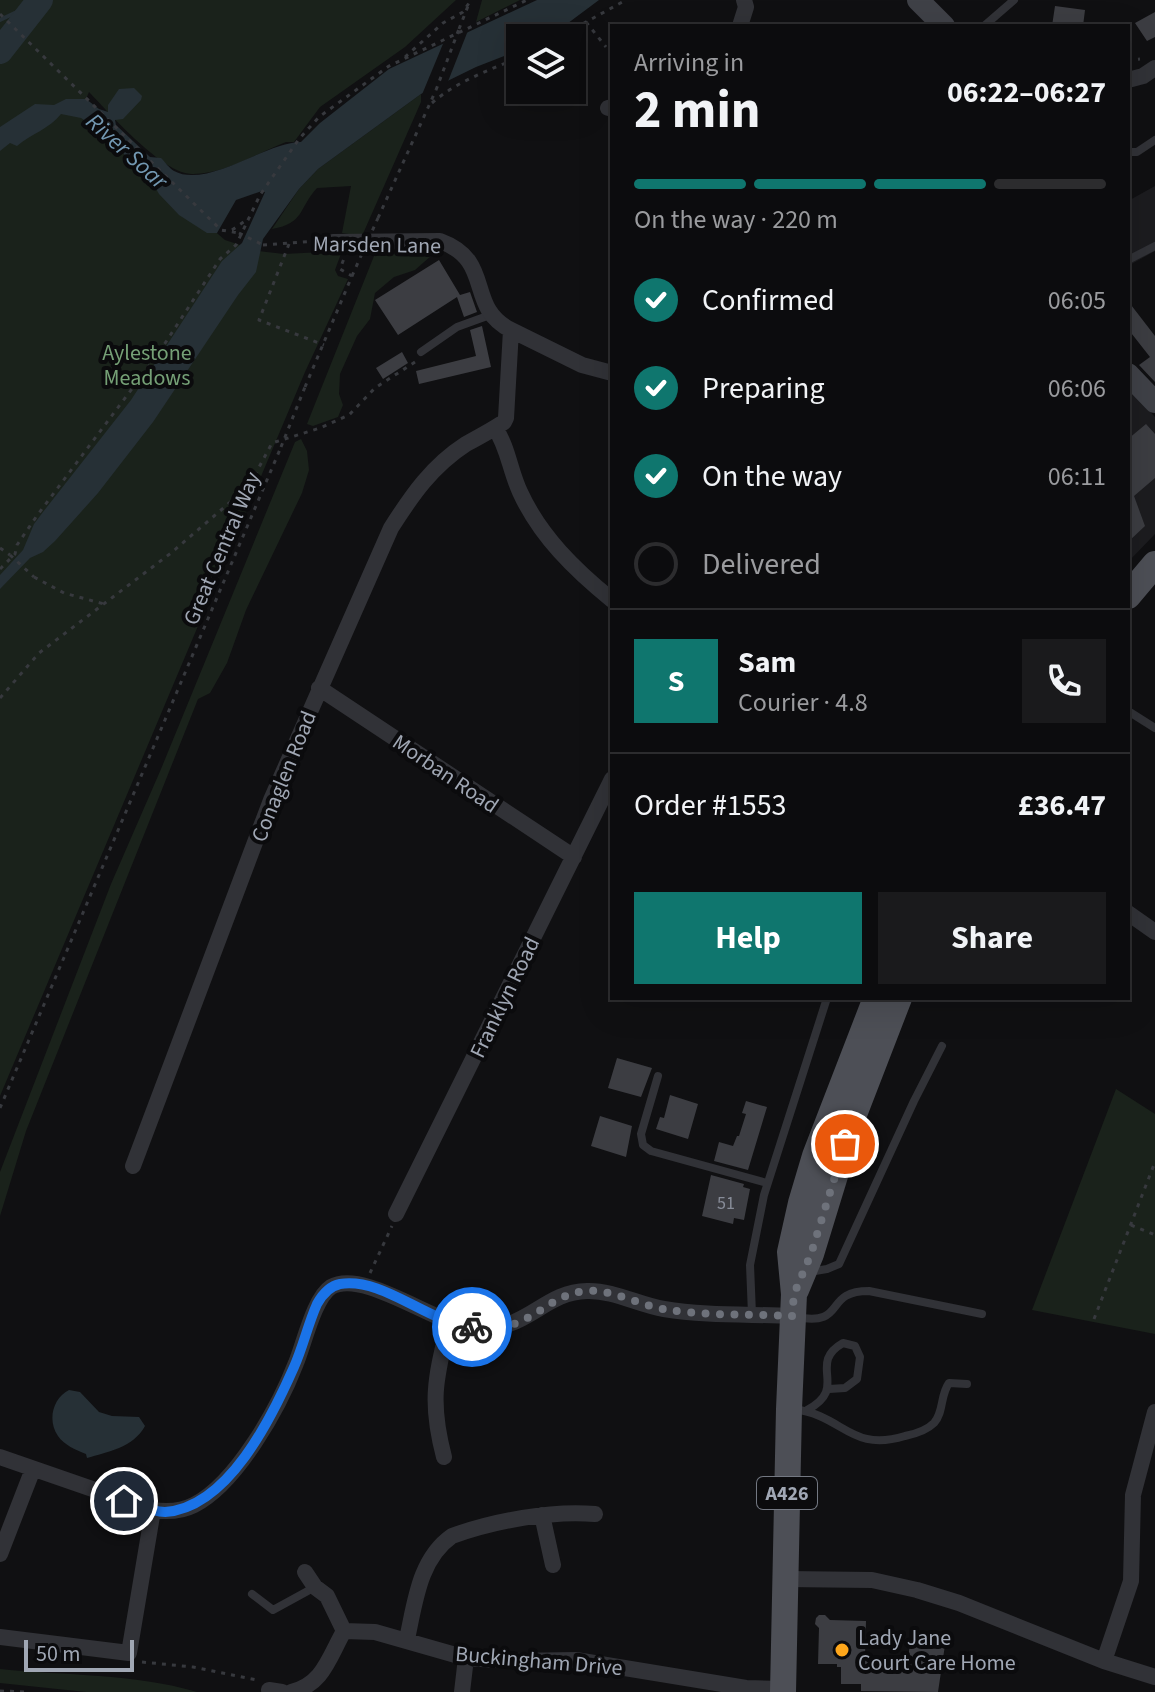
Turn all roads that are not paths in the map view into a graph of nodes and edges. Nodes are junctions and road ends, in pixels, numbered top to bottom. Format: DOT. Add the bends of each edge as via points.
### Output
graph roads {
  1 [pos="744,0"];
  2 [pos="918,0"];
  3 [pos="1014,0"];
  4 [pos="741,24"];
  5 [pos="942,24"];
  6 [pos="986,24"];
  7 [pos="1155,140"];
  8 [pos="1130,152"];
  9 [pos="333,242"];
  10 [pos="1155,246"];
  11 [pos="1130,259"];
  12 [pos="490,315"];
  13 [pos="511,330"];
  14 [pos="421,352"];
  15 [pos="610,372"];
  16 [pos="1130,376"];
  17 [pos="1155,402"];
  18 [pos="495,428"];
  19 [pos="1155,564"];
  20 [pos="1130,594"];
  21 [pos="610,598"];
  22 [pos="319,688"];
  23 [pos="1130,712"];
  24 [pos="1155,728"];
  25 [pos="610,783"];
  26 [pos="574,857"];
  27 [pos="1130,914"];
  28 [pos="1155,932"];
  29 [pos="826,1000"];
  30 [pos="875,1000"];
  31 [pos="898,1000"];
  32 [pos="942,1046"];
  33 [pos="658,1076"];
  34 [pos="133,1166"];
  35 [pos="767,1183"];
  36 [pos="396,1214"];
  37 [pos="798,1278"];
  38 [pos="752,1314"];
  39 [pos="982,1314"];
  40 [pos="449,1322"];
  41 [pos="967,1384"];
  42 [pos="829,1389"];
  43 [pos="797,1410"];
  44 [pos="1155,1412"];
  45 [pos="0,1457"];
  46 [pos="444,1457"];
  47 [pos="33,1469"];
  48 [pos="153,1510"];
  49 [pos="595,1514"];
  50 [pos="542,1515"];
  51 [pos="0,1554"];
  52 [pos="553,1565"];
  53 [pos="305,1572"];
  54 [pos="786,1579"];
  55 [pos="315,1587"];
  56 [pos="252,1594"];
  57 [pos="344,1631"];
  58 [pos="0,1637"];
  59 [pos="407,1639"];
  60 [pos="466,1658"];
  61 [pos="1104,1661"];
  62 [pos="1155,1677"];
  63 [pos="783,1691"];
  64 [pos="291,1692"];
  65 [pos="462,1692"];
  1 -- 4 [label="street"];
  2 -- 5 [label="street"];
  3 -- 6 [label="lane"];
  7 -- 8 [label="lane"];
  9 -- 12 [label="street, Marsden Lane" via="440,241 455,247 470,259"];
  10 -- 11 [label="lane"];
  12 -- 13 [label="street"];
  12 -- 14 [label="lane" via="457,327"];
  13 -- 15 [label="street" via="582,365"];
  13 -- 18 [label="street" via="506,418"];
  16 -- 17 [label="street"];
  18 -- 21 [label="street" via="538,524 577,572"];
  18 -- 22 [label="street, Conaglen Road" via="447,458 414,490 385,540"];
  19 -- 20 [label="main road"];
  22 -- 26 [label="street, Morban Road"];
  22 -- 34 [label="street, Conaglen Road" via="271,800"];
  23 -- 24 [label="lane"];
  25 -- 26 [label="street, Franklyn Road"];
  26 -- 36 [label="street, Franklyn Road"];
  27 -- 28 [label="street"];
  29 -- 35 [label="lane"];
  30 -- 37 [label="main road, A426" via="815,1156"];
  31 -- 37 [label="main road, A426"];
  32 -- 37 [label="lane" via="839,1264"];
  33 -- 35 [label="lane" via="641,1134 643,1145"];
  35 -- 38 [label="lane" via="750,1265"];
  37 -- 38 [label="street"];
  37 -- 39 [label="lane" via="813,1320 831,1314 841,1297 857,1291"];
  37 -- 43 [label="main road, A426"];
  38 -- 40 [label="street" via="666,1310 590,1290 557,1299 500,1327"];
  40 -- 46 [label="street" via="433,1398"];
  40 -- 48 [label="street" via="365,1284 340,1284 325,1293 255,1445 194,1505"];
  41 -- 43 [label="lane" via="949,1383 936,1421 896,1439 866,1441 823,1415"];
  42 -- 42 [label="lane" via="825,1371 832,1351 843,1343 855,1346 860,1357 857,1379 845,1388"];
  42 -- 43 [label="lane" via="826,1397"];
  43 -- 54 [label="main road, A426"];
  44 -- 61 [label="street" via="1133,1495 1131,1581"];
  45 -- 47 [label="street"];
  47 -- 48 [label="street"];
  47 -- 51 [label="street"];
  48 -- 58 [label="street" via="129,1653"];
  49 -- 50 [label="street"];
  50 -- 52 [label="street"];
  50 -- 59 [label="street" via="466,1531 440,1544 421,1581"];
  53 -- 55 [label="street"];
  54 -- 61 [label="street" via="872,1580 917,1590"];
  54 -- 63 [label="main road, A426"];
  55 -- 56 [label="lane" via="273,1610"];
  55 -- 57 [label="street" via="327,1596"];
  57 -- 59 [label="street, Buckingham Drive"];
  57 -- 64 [label="street" via="319,1679"];
  59 -- 60 [label="street, Buckingham Drive"];
  60 -- 63 [label="street, Buckingham Drive" via="576,1660"];
  60 -- 65 [label="street"];
  61 -- 62 [label="street"];
}
